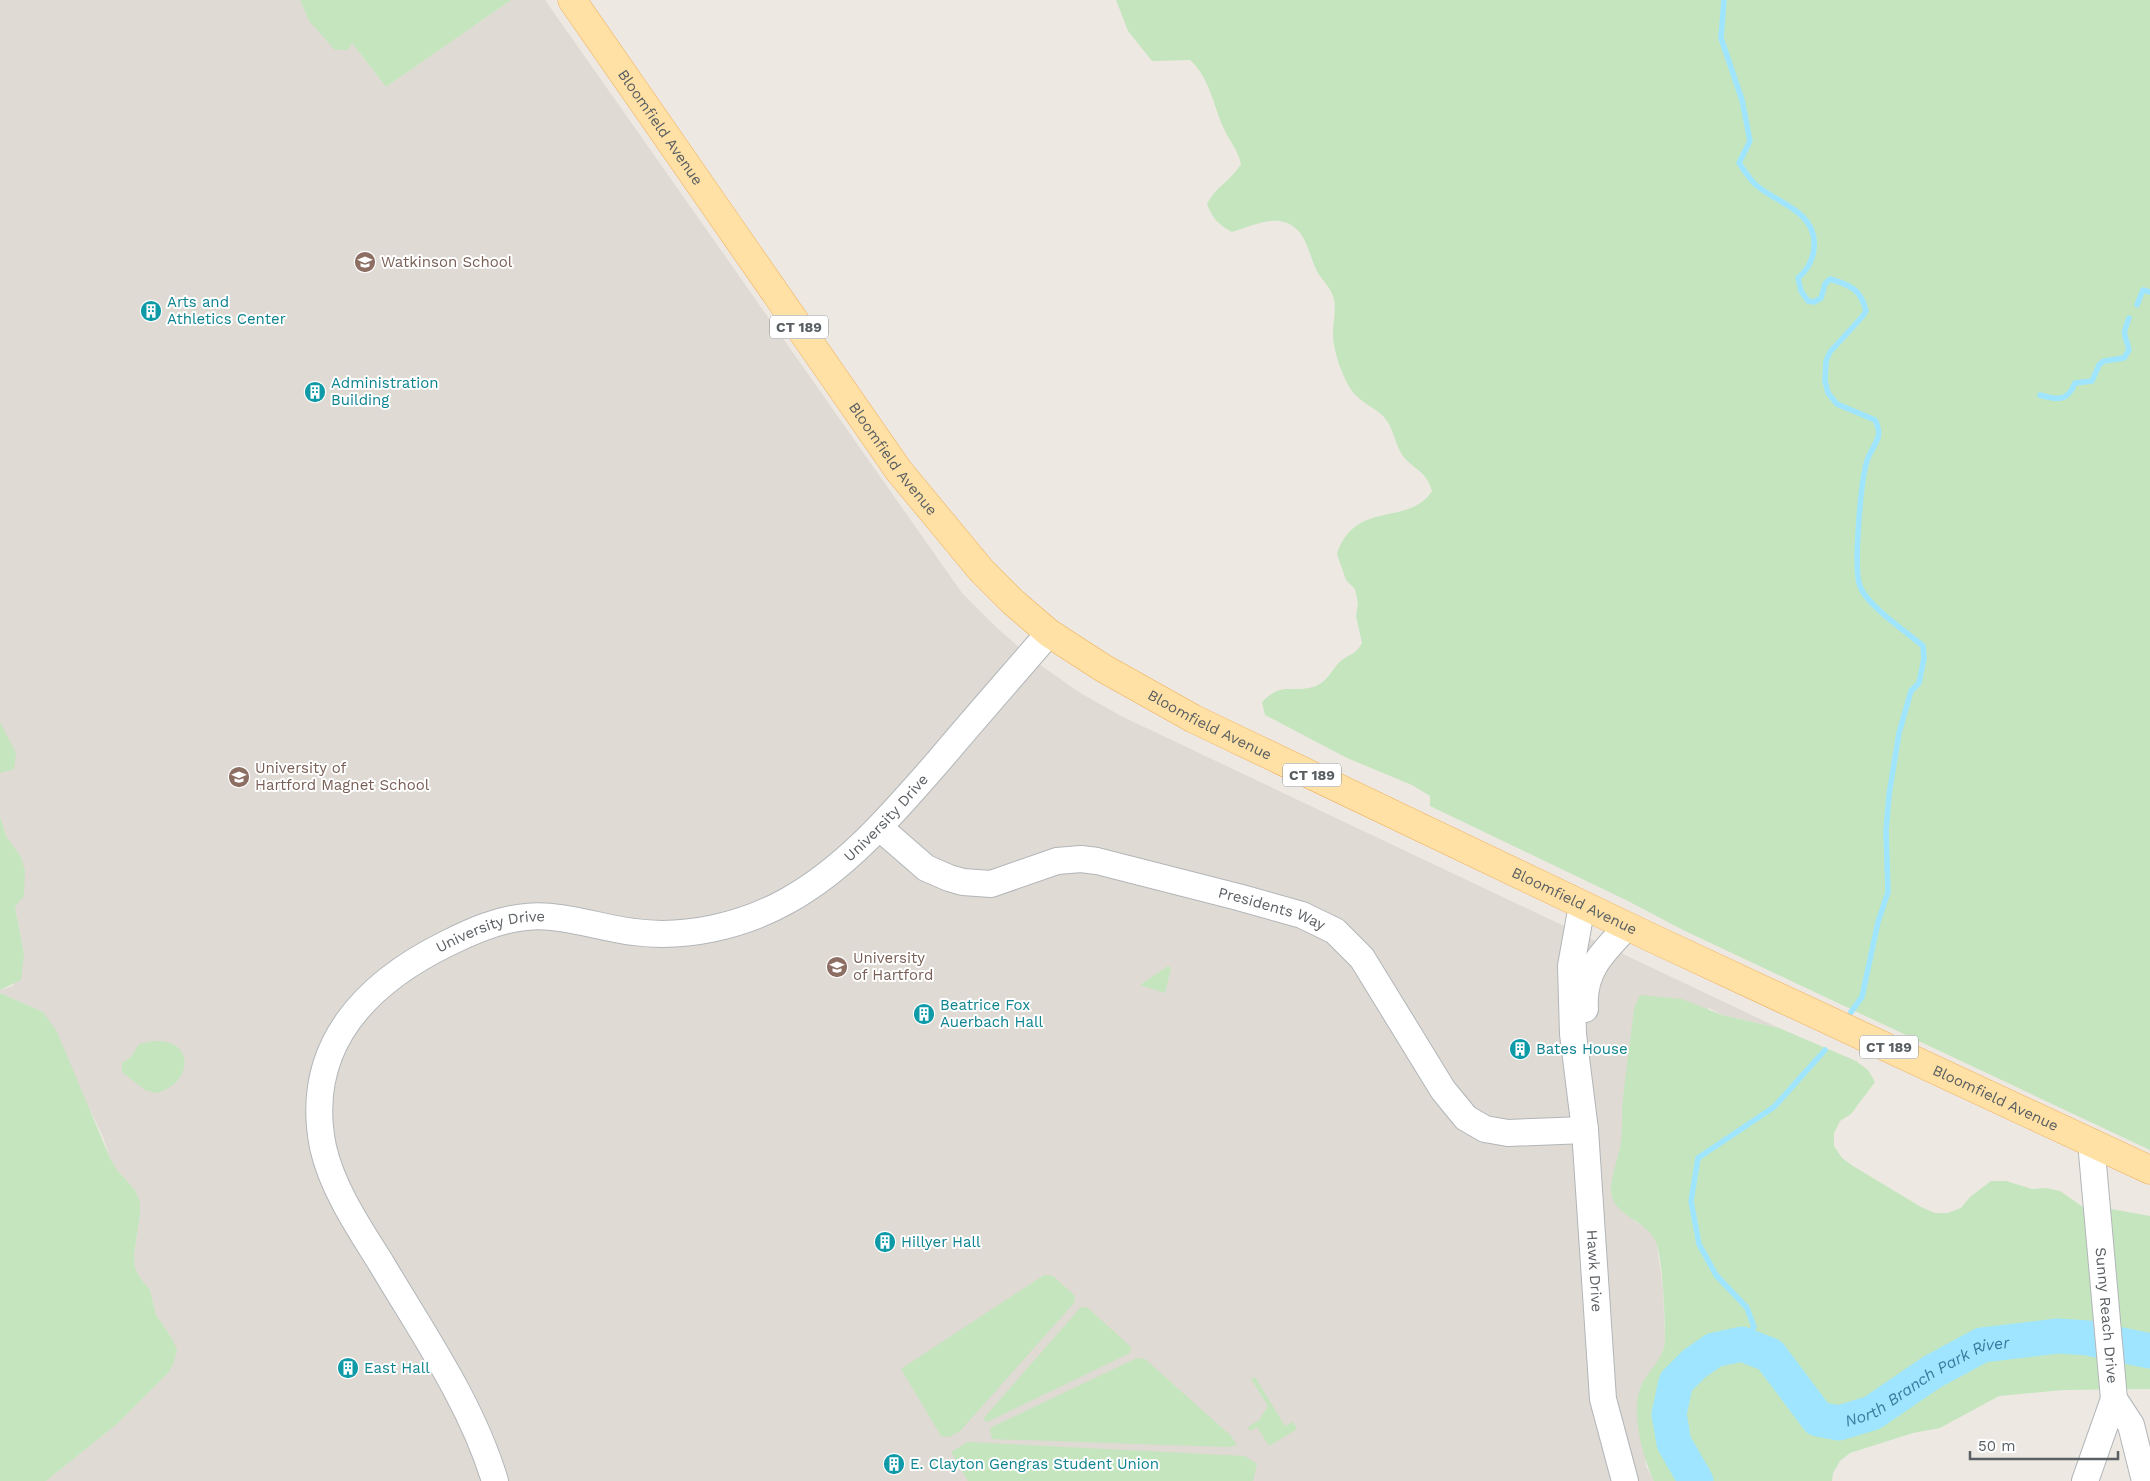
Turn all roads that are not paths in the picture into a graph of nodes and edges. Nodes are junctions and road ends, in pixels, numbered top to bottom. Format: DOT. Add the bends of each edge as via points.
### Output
graph roads {
  1 [pos="572,0"];
  2 [pos="1049,633"];
  3 [pos="880,828"];
  4 [pos="1582,905"];
  5 [pos="1627,927"];
  6 [pos="1578,1058"];
  7 [pos="1585,1130"];
  8 [pos="2091,1142"];
  9 [pos="2150,1170"];
  10 [pos="2114,1399"];
  11 [pos="495,1481"];
  12 [pos="1624,1481"];
  13 [pos="2085,1481"];
  14 [pos="2145,1481"];
  1 -- 2 [label="main road, Bloomfield Avenue / CT 189" via="899,471 974,562 1012,602"];
  2 -- 3 [label="street, University Drive"];
  2 -- 4 [label="main road, Bloomfield Avenue / CT 189" via="1173,708"];
  3 -- 7 [label="street, Presidents Way" via="926,868 963,882 991,884 1046,863 1081,859 1238,896 1326,924 1352,945 1362,958 1443,1090 1466,1118 1485,1128 1508,1133"];
  3 -- 11 [label="street, University Drive" via="801,893 772,908 723,926 688,932 636,933 542,917 504,921 457,939 394,973 367,997 344,1026 332,1049 322,1085 320,1115 324,1150 338,1187 358,1225 462,1398"];
  4 -- 5 [label="main road, Bloomfield Avenue / CT 189"];
  4 -- 6 [label="street, Hawk Drive" via="1571,966 1573,1034"];
  5 -- 6 [label="street, Hawk Drive" via="1597,957 1584,991 1587,1033"];
  5 -- 8 [label="main road, Bloomfield Avenue / CT 189"];
  6 -- 7 [label="street, Hawk Drive"];
  7 -- 12 [label="street, Hawk Drive" via="1603,1399"];
  8 -- 9 [label="main road, Bloomfield Avenue / CT 189"];
  8 -- 10 [label="street, Sunny Reach Drive"];
  10 -- 13 [label="street"];
  10 -- 14 [label="street, Sunny Reach Drive" via="2131,1425"];
}
